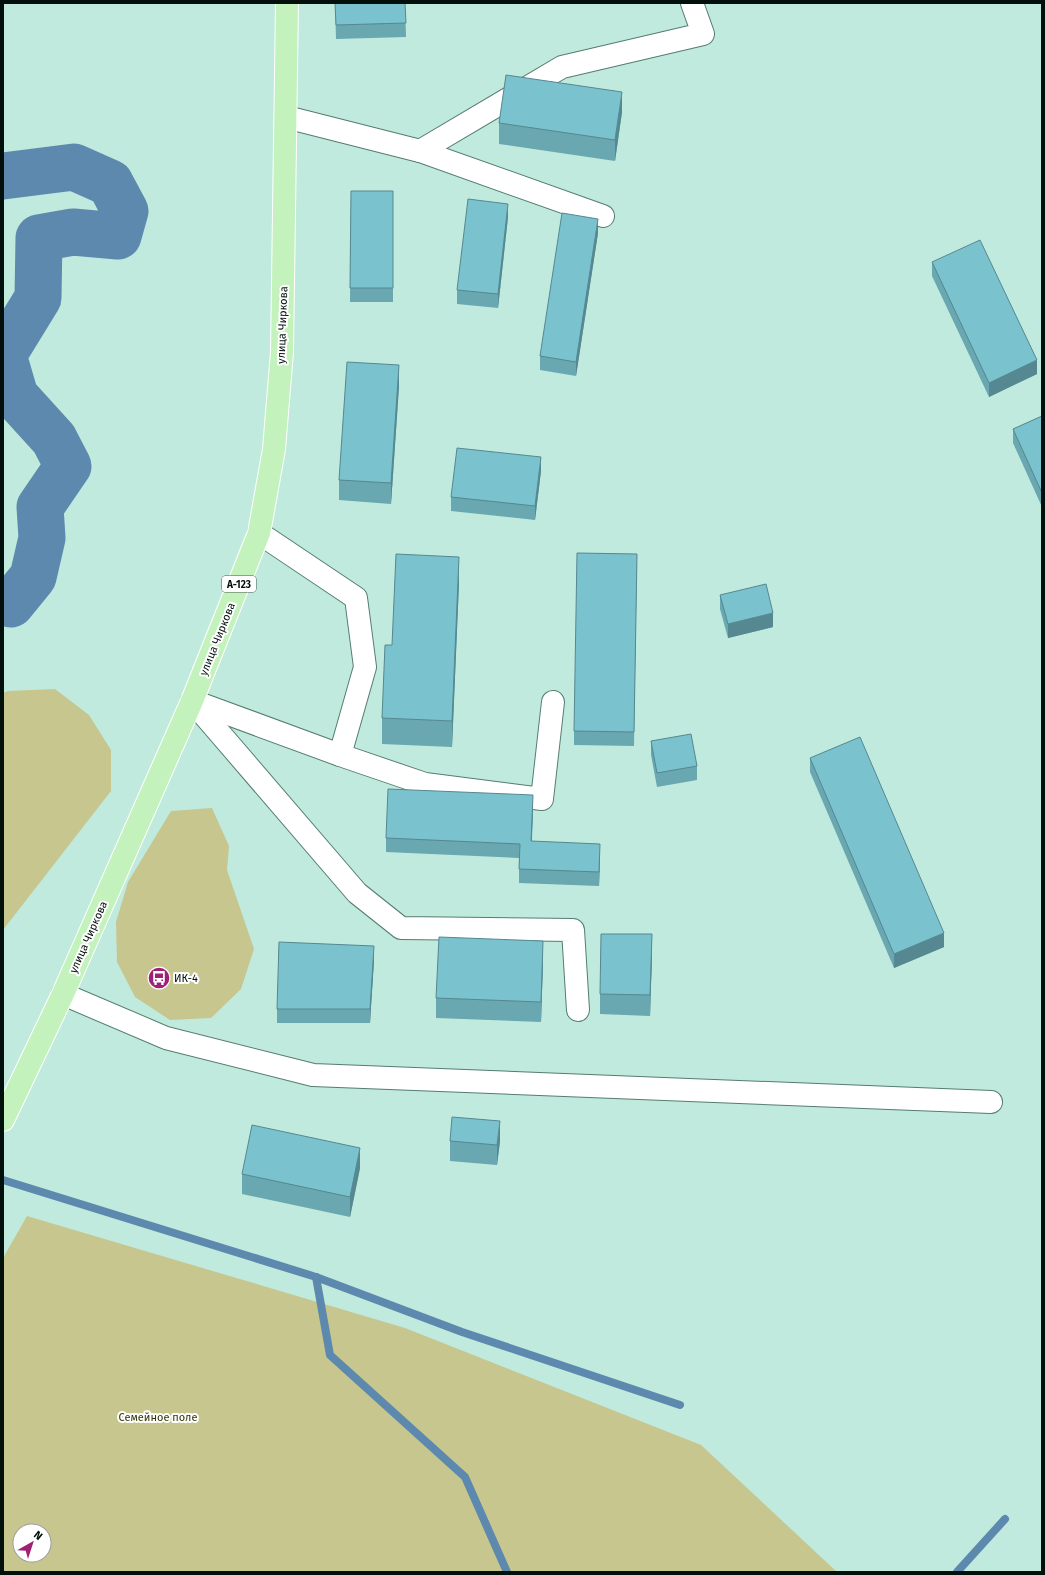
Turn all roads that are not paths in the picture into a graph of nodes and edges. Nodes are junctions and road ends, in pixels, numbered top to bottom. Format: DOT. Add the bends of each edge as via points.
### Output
graph roads {
  1 [pos="287,3"];
  2 [pos="692,3"];
  3 [pos="286,117"];
  4 [pos="420,151"];
  5 [pos="603,216"];
  6 [pos="259,533"];
  7 [pos="192,700"];
  8 [pos="553,702"];
  9 [pos="340,755"];
  10 [pos="63,994"];
  11 [pos="578,1010"];
  12 [pos="991,1102"];
  13 [pos="3,1120"];
  1 -- 3 [label="main road, улица Чиркова / А-123"];
  2 -- 4 [label="lane" via="703,34 562,68"];
  3 -- 4 [label="lane"];
  3 -- 6 [label="main road, улица Чиркова / А-123" via="282,352 274,449"];
  4 -- 5 [label="lane"];
  6 -- 7 [label="main road, улица Чиркова / А-123"];
  6 -- 9 [label="lane" via="356,598 365,667"];
  7 -- 9 [label="lane"];
  7 -- 10 [label="main road, улица Чиркова / А-123"];
  7 -- 11 [label="lane" via="357,893 401,928 573,930"];
  8 -- 9 [label="lane" via="542,799 425,784"];
  10 -- 12 [label="lane" via="166,1038 313,1075"];
  10 -- 13 [label="main road, улица Чиркова / А-123"];
}
